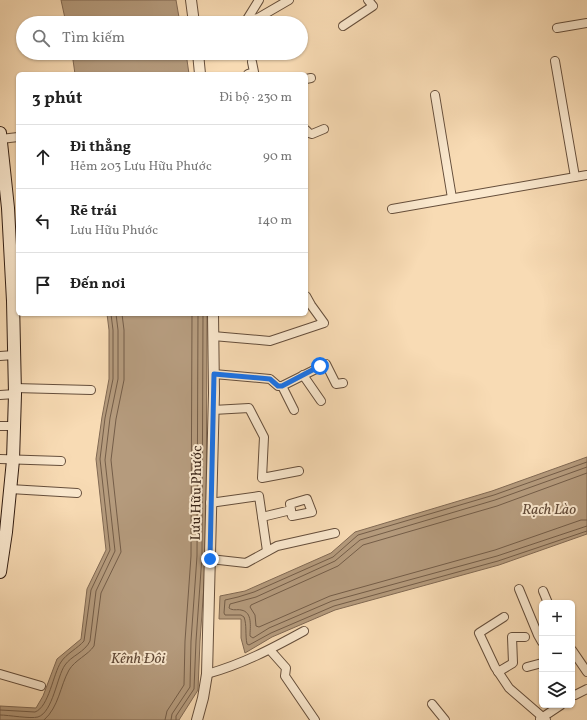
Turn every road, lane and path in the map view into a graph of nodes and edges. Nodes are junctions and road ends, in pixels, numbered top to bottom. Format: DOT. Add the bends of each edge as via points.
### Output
graph roads {
  1 [pos="191,0"];
  2 [pos="259,0"];
  3 [pos="289,0"];
  4 [pos="368,0"];
  5 [pos="193,16"];
  6 [pos="249,16"];
  7 [pos="261,16"];
  8 [pos="587,23"];
  9 [pos="343,26"];
  10 [pos="557,28"];
  11 [pos="199,60"];
  12 [pos="555,61"];
  13 [pos="252,62"];
  14 [pos="200,72"];
  15 [pos="254,72"];
  16 [pos="435,94"];
  17 [pos="324,129"];
  18 [pos="308,131"];
  19 [pos="0,136"];
  20 [pos="16,137"];
  21 [pos="587,175"];
  22 [pos="575,178"];
  23 [pos="452,198"];
  24 [pos="4,201"];
  25 [pos="392,209"];
  26 [pos="308,300"];
  27 [pos="15,301"];
  28 [pos="213,316"];
  29 [pos="213,336"];
  30 [pos="14,355"];
  31 [pos="0,356"];
  32 [pos="214,374"];
  33 [pos="303,375"];
  34 [pos="343,383"];
  35 [pos="282,386"];
  36 [pos="91,390"];
  37 [pos="15,391"];
  38 [pos="0,395"];
  39 [pos="321,401"];
  40 [pos="213,410"];
  41 [pos="294,410"];
  42 [pos="0,426"];
  43 [pos="14,426"];
  44 [pos="0,459"];
  45 [pos="13,460"];
  46 [pos="61,461"];
  47 [pos="300,471"];
  48 [pos="7,491"];
  49 [pos="77,493"];
  50 [pos="210,503"];
  51 [pos="291,510"];
  52 [pos="262,517"];
  53 [pos="3,532"];
  54 [pos="335,533"];
  55 [pos="267,551"];
  56 [pos="210,559"];
  57 [pos="0,572"];
  58 [pos="519,588"];
  59 [pos="543,591"];
  60 [pos="547,600"];
  61 [pos="504,617"];
  62 [pos="304,632"];
  63 [pos="525,637"];
  64 [pos="539,637"];
  65 [pos="270,650"];
  66 [pos="575,654"];
  67 [pos="539,664"];
  68 [pos="527,667"];
  69 [pos="498,672"];
  70 [pos="587,672"];
  71 [pos="0,674"];
  72 [pos="206,674"];
  73 [pos="41,686"];
  74 [pos="587,689"];
  75 [pos="575,693"];
  76 [pos="432,704"];
  77 [pos="557,708"];
  78 [pos="543,719"];
  79 [pos="197,720"];
  80 [pos="315,720"];
  81 [pos="445,720"];
  1 -- 5 [label="street"];
  2 -- 6 [label="street"];
  3 -- 7 [label="street"];
  4 -- 9 [label="street" via="373,6"];
  8 -- 10 [label="street"];
  11 -- 14 [label="street"];
  12 -- 22 [label="street"];
  13 -- 15 [label="street"];
  16 -- 23 [label="street"];
  17 -- 18 [label="street" via="312,134"];
  19 -- 20 [label="street"];
  19 -- 24 [label="main road"];
  21 -- 22 [label="street"];
  22 -- 23 [label="street"];
  23 -- 25 [label="street"];
  24 -- 27 [label="main road"];
  26 -- 29 [label="street" via="324,323 270,341"];
  27 -- 30 [label="main road"];
  28 -- 29 [label="street, Lưu Hữu Phước"];
  29 -- 32 [label="street, Lưu Hữu Phước"];
  30 -- 31 [label="street"];
  30 -- 37 [label="main road"];
  32 -- 35 [label="street" via="270,379 278,386"];
  32 -- 40 [label="street, Lưu Hữu Phước"];
  33 -- 34 [label="street" via="326,364 336,384"];
  33 -- 35 [label="street"];
  33 -- 39 [label="street"];
  35 -- 41 [label="street"];
  36 -- 37 [label="street"];
  37 -- 38 [label="street"];
  37 -- 43 [label="main road"];
  40 -- 47 [label="street" via="249,408 264,437 262,478"];
  40 -- 50 [label="street, Lưu Hữu Phước"];
  42 -- 43 [label="street"];
  43 -- 45 [label="main road"];
  44 -- 45 [label="street"];
  45 -- 46 [label="street"];
  45 -- 48 [label="main road"];
  48 -- 49 [label="street"];
  48 -- 53 [label="main road"];
  50 -- 52 [label="street" via="259,496"];
  50 -- 56 [label="street, Lưu Hữu Phước"];
  51 -- 52 [label="street"];
  52 -- 55 [label="street"];
  53 -- 57 [label="main road"];
  54 -- 55 [label="street" via="277,546"];
  55 -- 56 [label="street" via="246,563"];
  56 -- 72 [label="street, Lưu Hữu Phước"];
  58 -- 64 [label="street"];
  59 -- 60 [label="street"];
  61 -- 69 [label="street" via="479,633"];
  62 -- 65 [label="street"];
  63 -- 69 [label="street" via="512,637 513,663"];
  65 -- 72 [label="street" via="230,668"];
  65 -- 80 [label="street" via="286,668 285,676"];
  66 -- 70 [label="street"];
  67 -- 68 [label="street"];
  69 -- 78 [label="street" via="508,688"];
  71 -- 73 [label="street"];
  72 -- 79 [label="street, Lưu Hữu Phước"];
  74 -- 75 [label="street"];
  76 -- 81 [label="street"];
  77 -- 78 [label="street"];
}
